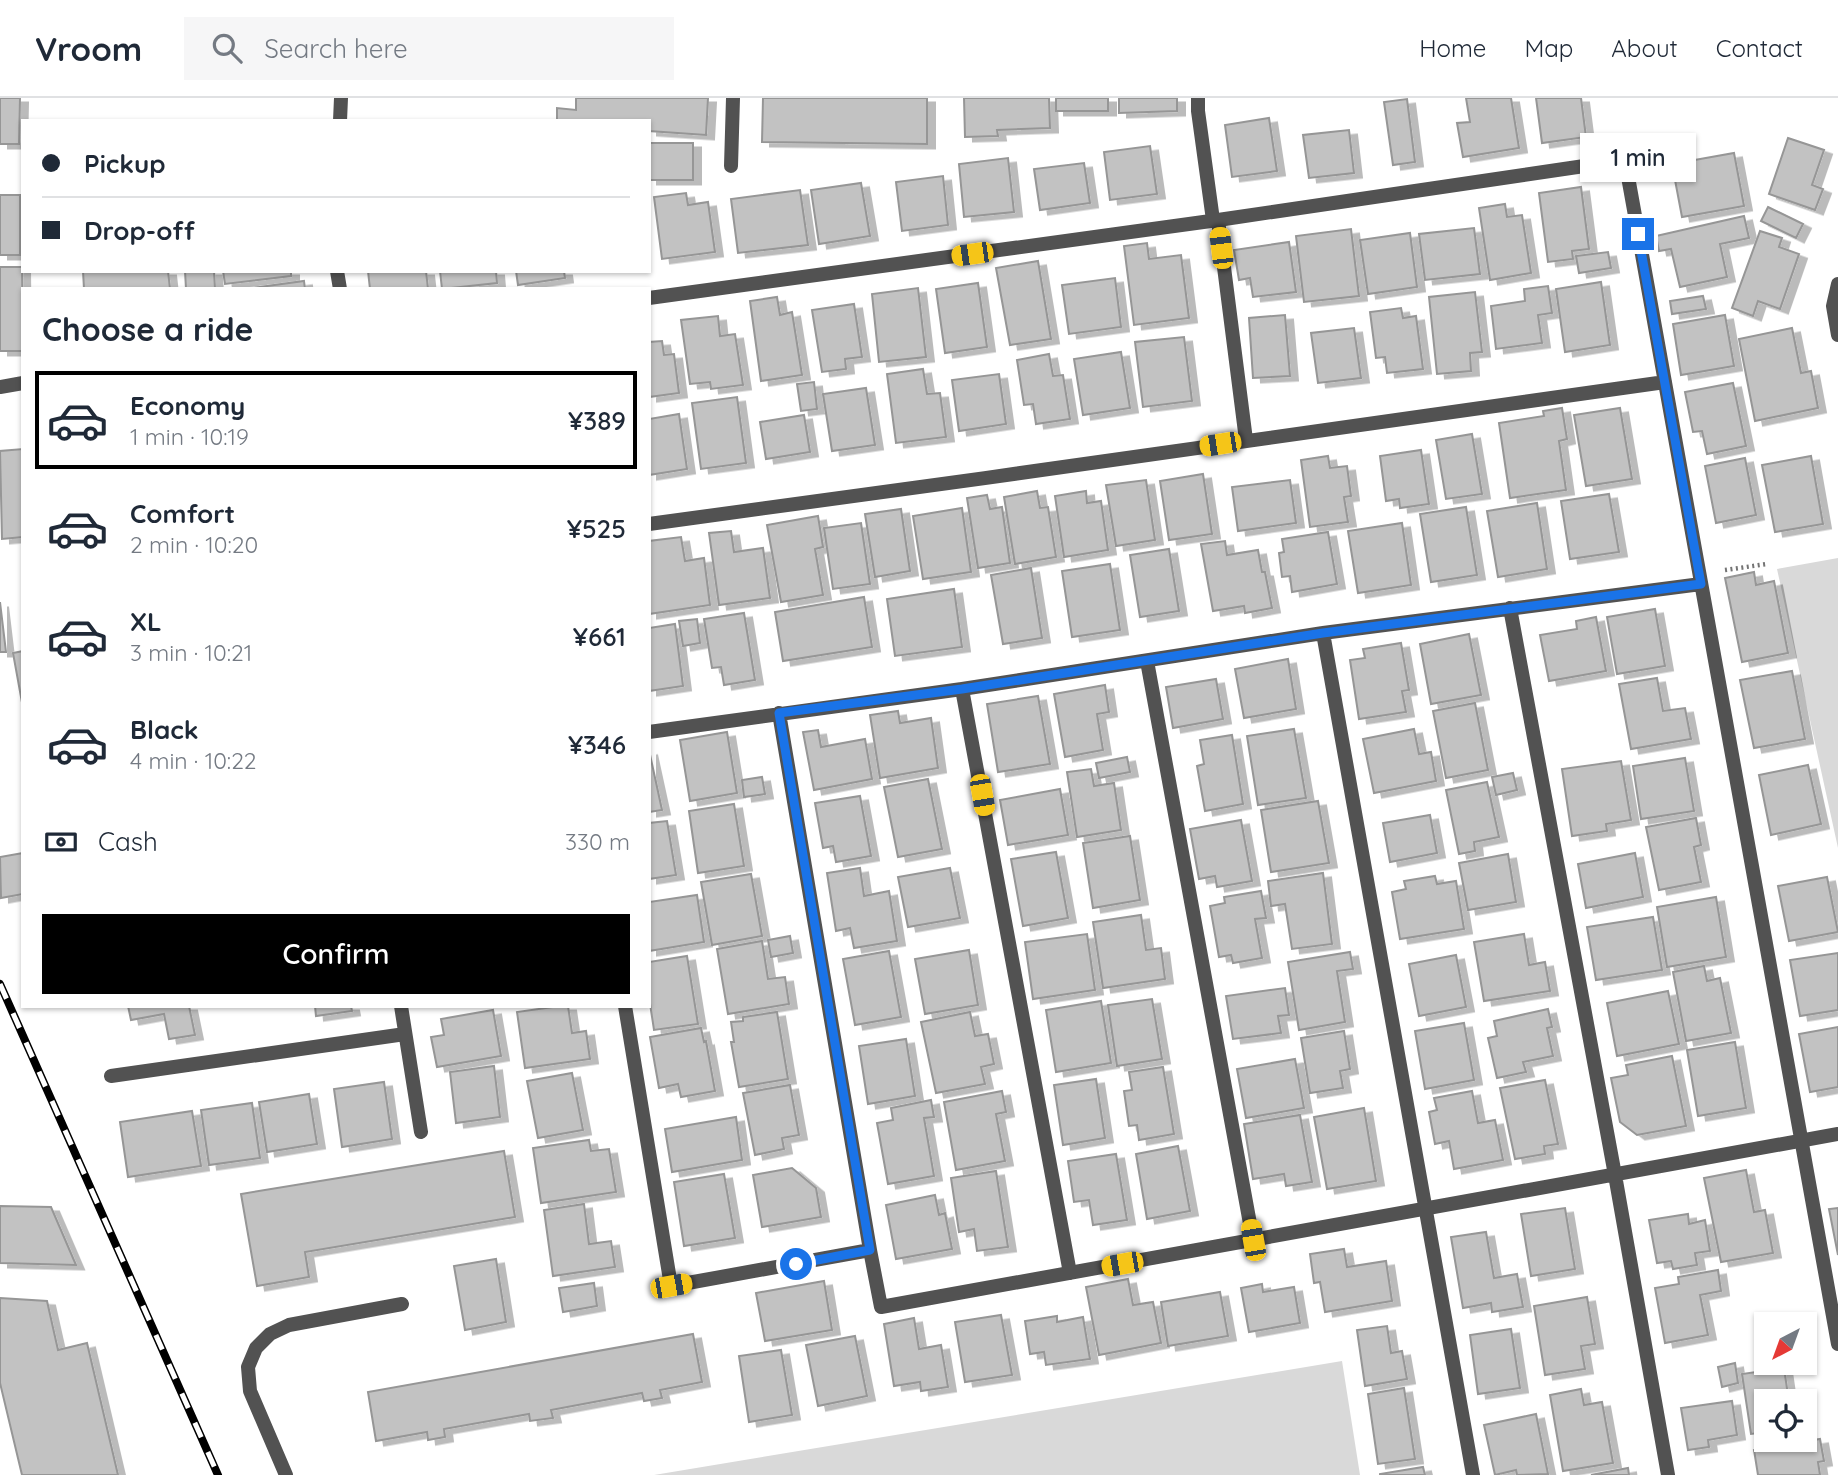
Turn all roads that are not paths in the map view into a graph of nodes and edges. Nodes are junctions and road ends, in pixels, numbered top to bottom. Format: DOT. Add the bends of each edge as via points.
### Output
graph roads {
  1 [pos="341,98"];
  2 [pos="733,98"];
  3 [pos="1198,98"];
  4 [pos="340,119"];
  5 [pos="731,166"];
  6 [pos="1216,220"];
  7 [pos="1838,284"];
  8 [pos="651,298"];
  9 [pos="1838,335"];
  10 [pos="21,383"];
  11 [pos="1665,383"];
  12 [pos="0,387"];
  13 [pos="1246,440"];
  14 [pos="651,524"];
  15 [pos="1700,579"];
  16 [pos="1510,608"];
  17 [pos="1323,633"];
  18 [pos="1147,661"];
  19 [pos="962,689"];
  20 [pos="779,713"];
  21 [pos="651,732"];
  22 [pos="401,1008"];
  23 [pos="625,1008"];
  24 [pos="405,1034"];
  25 [pos="111,1076"];
  26 [pos="421,1132"];
  27 [pos="1838,1134"];
  28 [pos="1802,1141"];
  29 [pos="1615,1175"];
  30 [pos="1426,1210"];
  31 [pos="1253,1240"];
  32 [pos="870,1250"];
  33 [pos="1070,1273"];
  34 [pos="402,1304"];
  35 [pos="1838,1344"];
  36 [pos="286,1475"];
  37 [pos="1473,1475"];
  38 [pos="1668,1475"];
  1 -- 4 [label="street"];
  2 -- 5 [label="street"];
  3 -- 6 [label="street"];
  6 -- 8 [label="street"];
  6 -- 11 [label="street" via="1625,160"];
  6 -- 13 [label="street"];
  7 -- 9 [label="street" via="1833,306"];
  10 -- 12 [label="street"];
  11 -- 13 [label="street"];
  11 -- 15 [label="street"];
  13 -- 14 [label="street"];
  15 -- 16 [label="street"];
  15 -- 28 [label="street"];
  16 -- 17 [label="street"];
  16 -- 29 [label="street"];
  17 -- 18 [label="street"];
  17 -- 30 [label="street"];
  18 -- 19 [label="street"];
  18 -- 31 [label="street"];
  19 -- 20 [label="street"];
  19 -- 33 [label="street"];
  20 -- 21 [label="street"];
  20 -- 32 [label="street"];
  22 -- 24 [label="street"];
  23 -- 32 [label="street" via="671,1286"];
  24 -- 25 [label="street"];
  24 -- 26 [label="street"];
  27 -- 28 [label="street"];
  28 -- 29 [label="street"];
  28 -- 35 [label="street"];
  29 -- 30 [label="street"];
  29 -- 38 [label="street"];
  30 -- 31 [label="street"];
  30 -- 37 [label="street"];
  31 -- 33 [label="street"];
  32 -- 33 [label="street" via="881,1307"];
  34 -- 36 [label="street" via="289,1325 270,1334 257,1348 248,1367 250,1391"];
}
